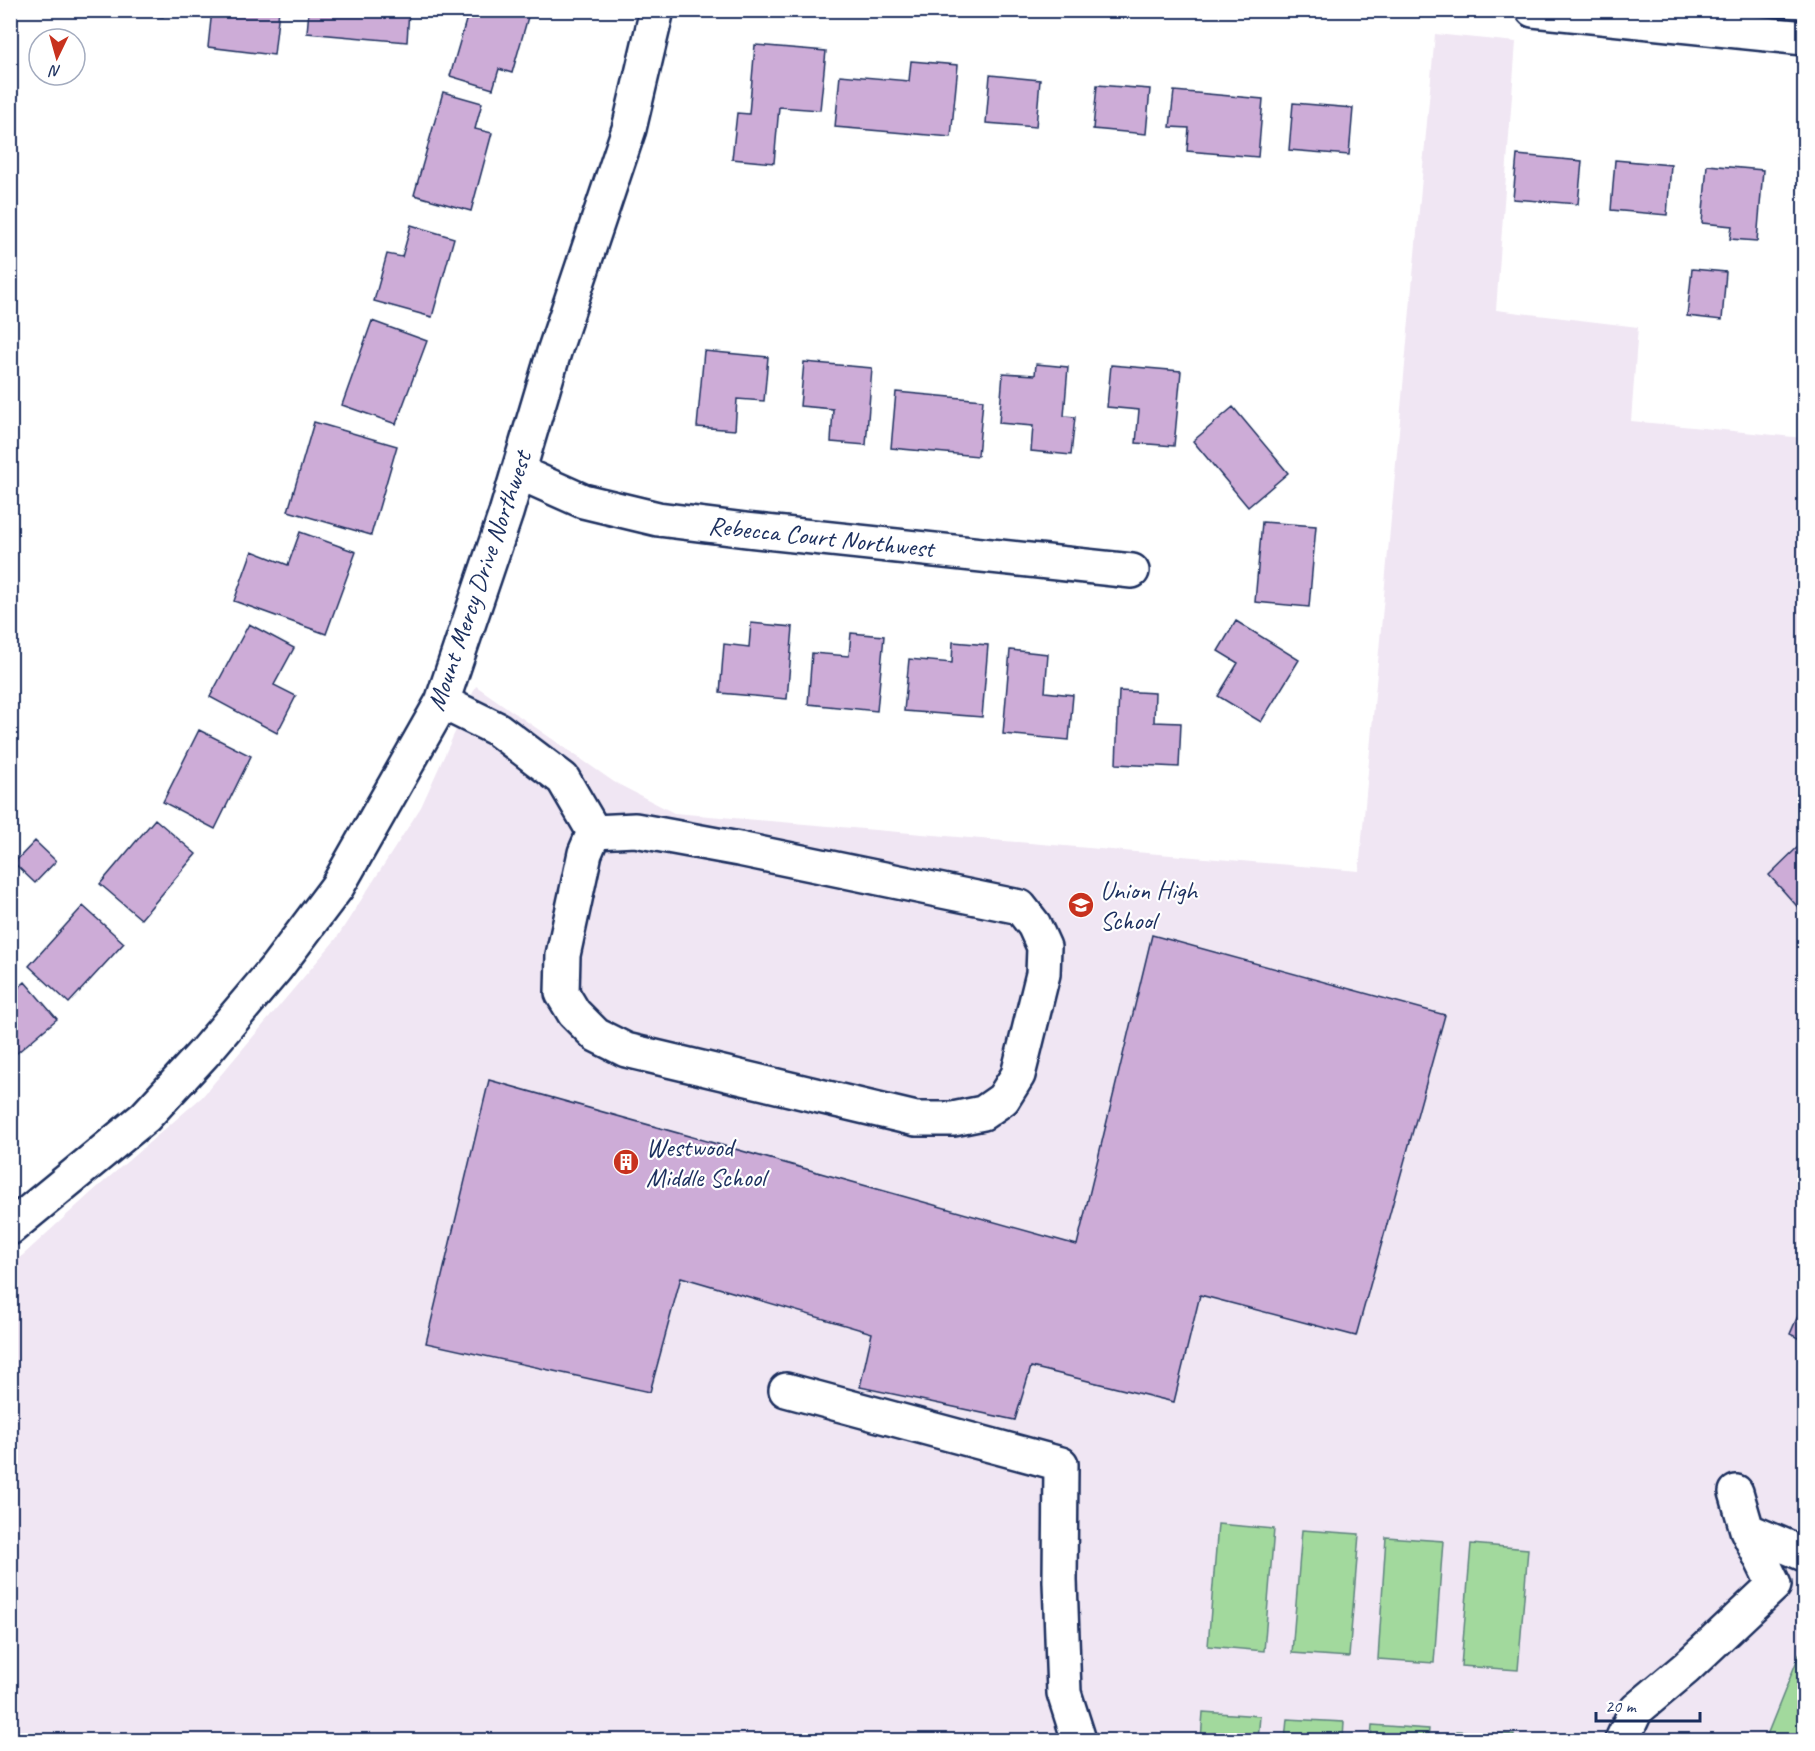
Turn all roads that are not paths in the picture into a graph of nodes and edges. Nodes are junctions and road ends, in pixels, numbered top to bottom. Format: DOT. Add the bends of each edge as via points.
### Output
graph roads {
  1 [pos="657,10"];
  2 [pos="1533,10"];
  3 [pos="1804,38"];
  4 [pos="518,472"];
  5 [pos="1132,571"];
  6 [pos="442,702"];
  7 [pos="594,831"];
  8 [pos="10,1228"];
  9 [pos="786,1390"];
  10 [pos="1736,1492"];
  11 [pos="1747,1530"];
  12 [pos="1804,1554"];
  13 [pos="1080,1740"];
  14 [pos="1622,1740"];
  1 -- 4 [label="street, Mount Mercy Drive Northwest" via="629,129"];
  2 -- 3 [label="street"];
  4 -- 5 [label="street, Rebecca Court Northwest" via="583,501 658,519"];
  4 -- 6 [label="street, Mount Mercy Drive Northwest"];
  6 -- 7 [label="street" via="496,729 563,779"];
  6 -- 8 [label="street, Mount Mercy Drive Northwest" via="337,887 276,968 145,1116"];
  7 -- 7 [label="street" via="585,853 563,954 562,993 574,1014 596,1035 626,1050 916,1119 952,1119 983,1113 1003,1099 1018,1075 1043,974 1044,947 1020,907 635,830"];
  9 -- 13 [label="street" via="1061,1464 1064,1693"];
  10 -- 11 [label="street"];
  11 -- 12 [label="street"];
  11 -- 14 [label="street" via="1774,1585 1636,1710"];
}
